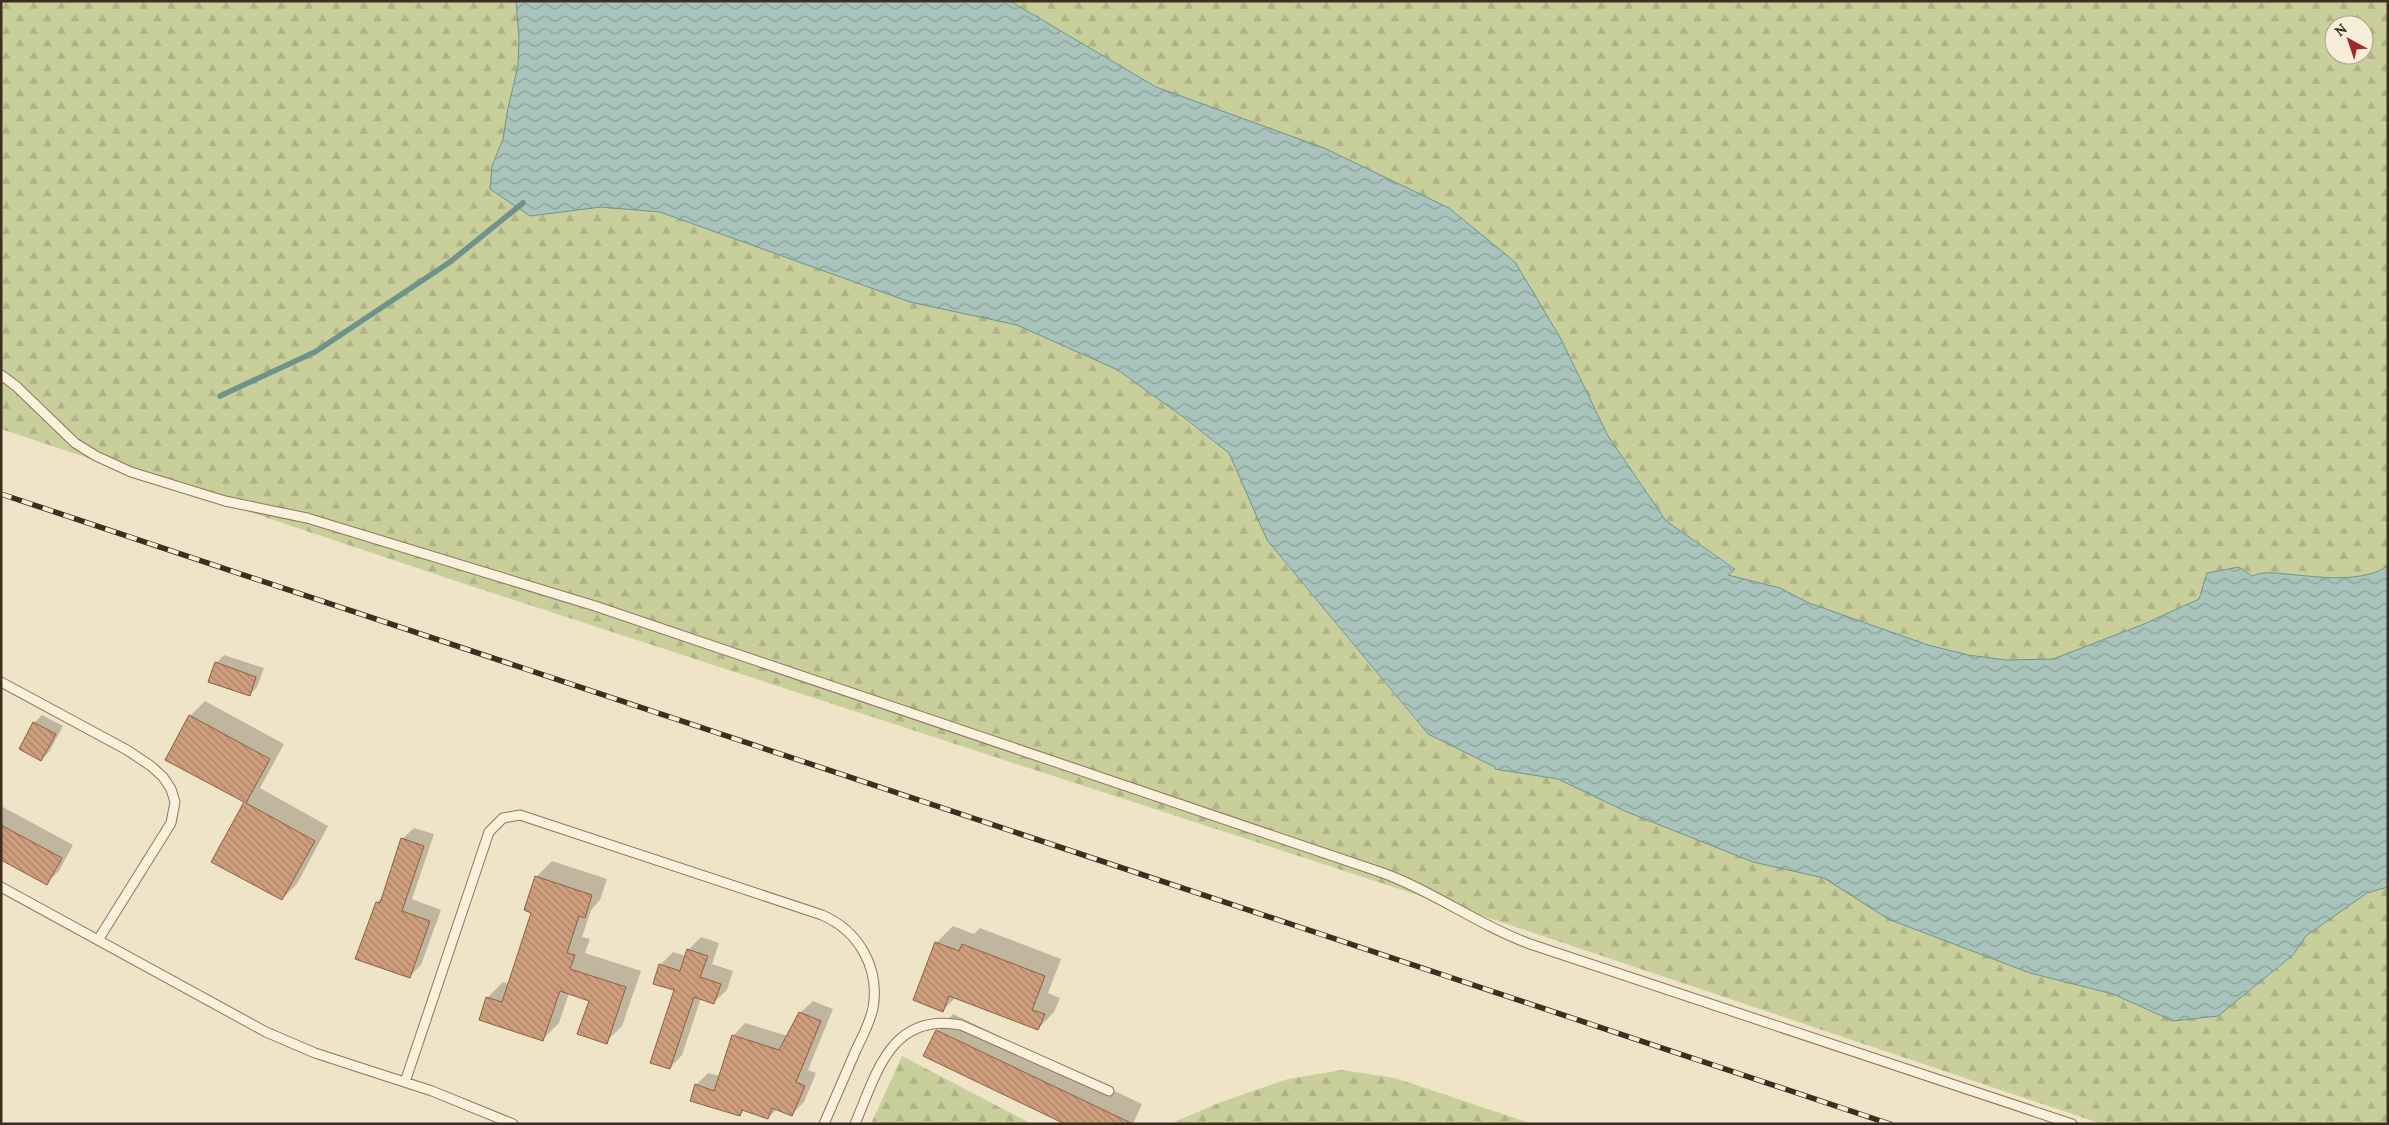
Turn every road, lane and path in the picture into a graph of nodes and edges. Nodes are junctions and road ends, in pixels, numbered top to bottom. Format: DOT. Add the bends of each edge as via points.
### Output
graph roads {
  1 [pos="1,375"];
  2 [pos="1,682"];
  3 [pos="1,887"];
  4 [pos="98,940"];
  5 [pos="405,1082"];
  6 [pos="1109,1091"];
  7 [pos="513,1124"];
  8 [pos="824,1124"];
  9 [pos="855,1124"];
  10 [pos="2072,1124"];
  1 -- 10 [label="lane" via="75,442 131,472 225,501 307,518 611,611 1383,873 1416,886 1491,928 1523,941"];
  2 -- 4 [label="lane" via="135,755 163,777 171,789 175,802 171,823"];
  3 -- 4 [label="lane"];
  4 -- 5 [label="lane" via="266,1032 321,1055"];
  5 -- 7 [label="lane"];
  5 -- 8 [label="lane" via="488,832 503,818 520,815 822,915 850,933 863,949 871,968 874,1001"];
  6 -- 9 [label="lane" via="962,1024 938,1022 916,1028 891,1046 879,1066"];
}
